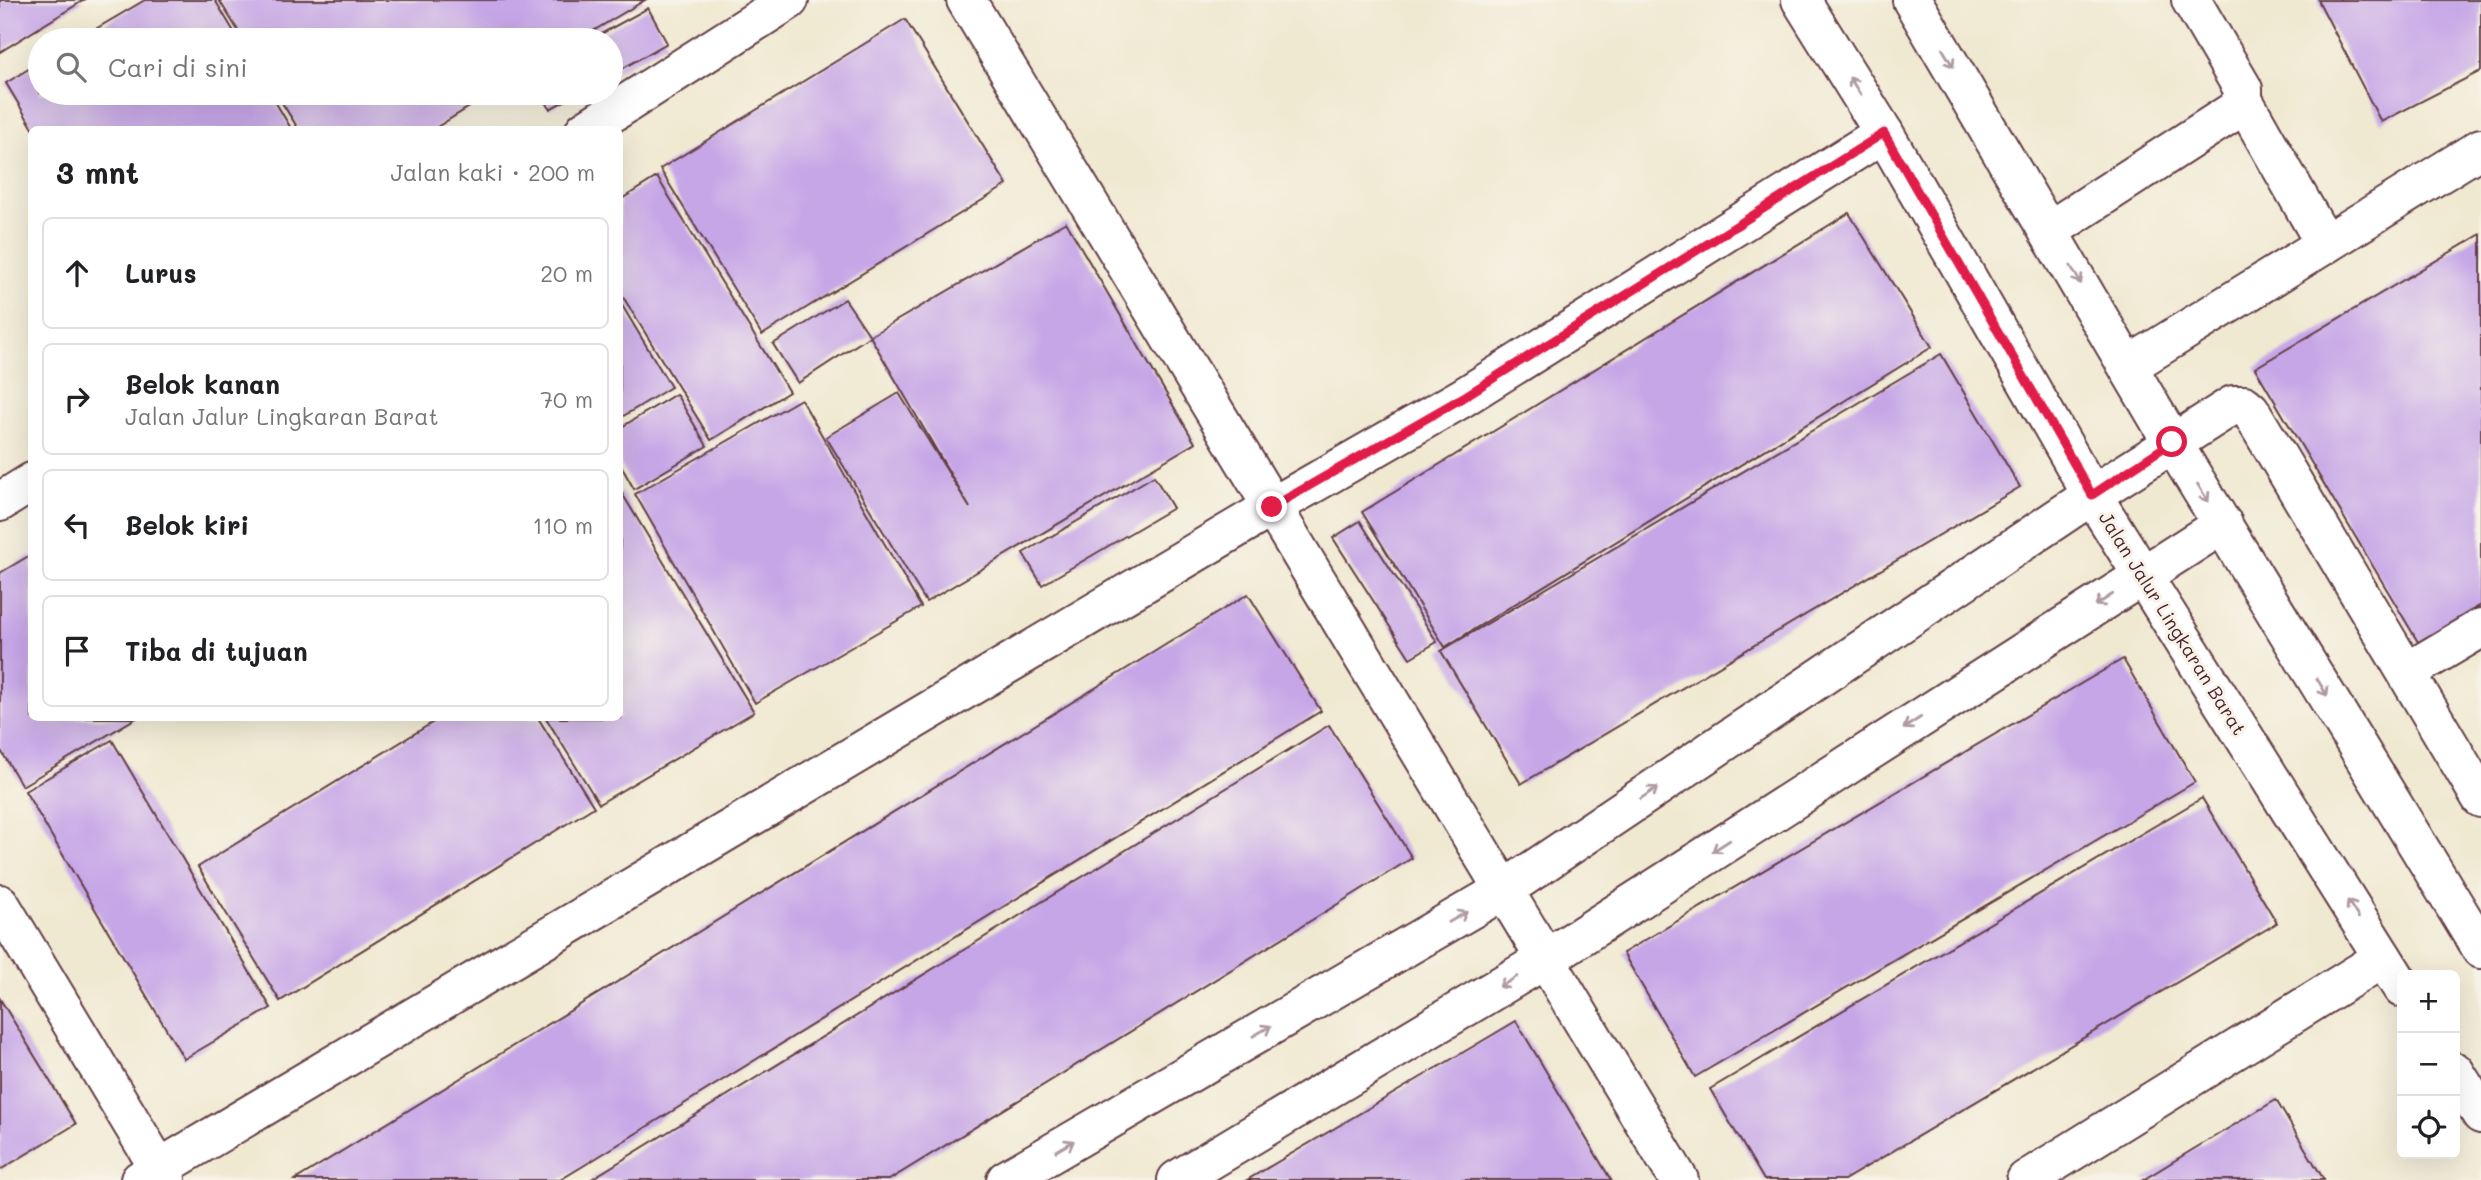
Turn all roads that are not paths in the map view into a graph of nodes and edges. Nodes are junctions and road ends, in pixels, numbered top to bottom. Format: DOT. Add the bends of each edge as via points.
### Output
graph roads {
  1 [pos="789,0"];
  2 [pos="967,0"];
  3 [pos="1801,0"];
  4 [pos="1912,0"];
  5 [pos="2191,0"];
  6 [pos="2243,100"];
  7 [pos="591,126"];
  8 [pos="1884,133"];
  9 [pos="2481,148"];
  10 [pos="2050,230"];
  11 [pos="2325,244"];
  12 [pos="2128,366"];
  13 [pos="2172,442"];
  14 [pos="28,484"];
  15 [pos="2092,495"];
  16 [pos="0,502"];
  17 [pos="1272,507"];
  18 [pos="2223,524"];
  19 [pos="2143,576"];
  20 [pos="2481,628"];
  21 [pos="2407,672"];
  22 [pos="2481,797"];
  23 [pos="1502,891"];
  24 [pos="0,904"];
  25 [pos="2481,948"];
  26 [pos="1544,960"];
  27 [pos="2393,973"];
  28 [pos="2460,1080"];
  29 [pos="2481,1114"];
  30 [pos="155,1176"];
  31 [pos="1006,1180"];
  32 [pos="1177,1180"];
  33 [pos="1679,1180"];
  34 [pos="2026,1180"];
  1 -- 7 [label="street"];
  2 -- 17 [label="street"];
  8 -- 3 [label="street, Jalan Jalur Lingkaran Barat, one-way"];
  4 -- 10 [label="street, one-way"];
  5 -- 6 [label="street" via="2243,89"];
  6 -- 10 [label="street" via="2234,111"];
  6 -- 11 [label="street"];
  8 -- 15 [label="street, Jalan Jalur Lingkaran Barat"];
  8 -- 17 [label="street" via="1462,398"];
  9 -- 11 [label="street"];
  10 -- 12 [label="street, one-way"];
  11 -- 12 [label="street"];
  12 -- 13 [label="street"];
  13 -- 15 [label="street"];
  13 -- 18 [label="street, one-way"];
  13 -- 21 [label="street" via="2233,405 2250,410"];
  14 -- 16 [label="street"];
  15 -- 19 [label="street, Jalan Jalur Lingkaran Barat"];
  23 -- 15 [label="street, one-way"];
  17 -- 23 [label="street"];
  17 -- 30 [label="street"];
  18 -- 19 [label="street"];
  18 -- 25 [label="street, one-way"];
  19 -- 26 [label="street, one-way"];
  27 -- 19 [label="street, Jalan Jalur Lingkaran Barat, one-way"];
  20 -- 21 [label="street"];
  21 -- 22 [label="street"];
  23 -- 26 [label="street"];
  31 -- 23 [label="street, one-way"];
  24 -- 30 [label="street"];
  26 -- 32 [label="street, one-way"];
  26 -- 33 [label="street"];
  27 -- 34 [label="street"];
  28 -- 29 [label="street"];
}
